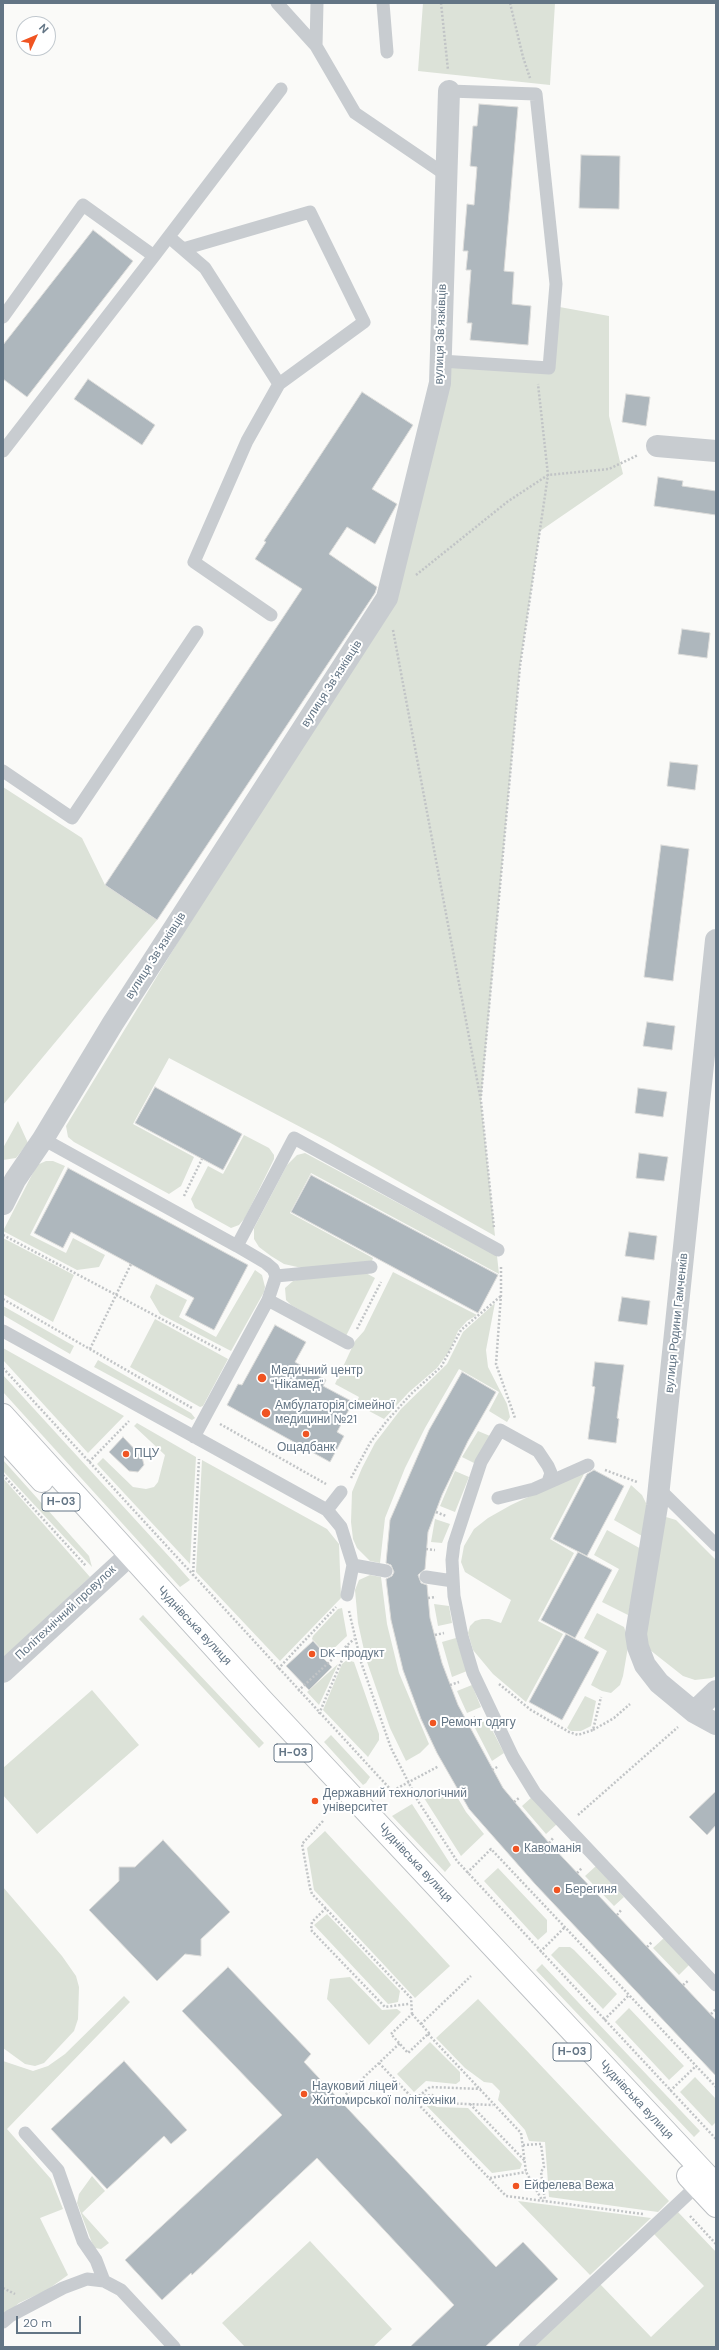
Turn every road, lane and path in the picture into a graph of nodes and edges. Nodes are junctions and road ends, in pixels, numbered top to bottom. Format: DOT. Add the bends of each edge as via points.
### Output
graph roads {
  1 [pos="277,3"];
  2 [pos="317,3"];
  3 [pos="383,3"];
  4 [pos="441,3"];
  5 [pos="510,3"];
  6 [pos="316,46"];
  7 [pos="387,52"];
  8 [pos="281,89"];
  9 [pos="449,91"];
  10 [pos="536,94"];
  11 [pos="446,175"];
  12 [pos="169,237"];
  13 [pos="183,249"];
  14 [pos="154,256"];
  15 [pos="3,317"];
  16 [pos="441,361"];
  17 [pos="536,367"];
  18 [pos="279,384"];
  19 [pos="657,446"];
  20 [pos="3,451"];
  21 [pos="716,451"];
  22 [pos="548,475"];
  23 [pos="387,598"];
  24 [pos="271,615"];
  25 [pos="197,632"];
  26 [pos="3,771"];
  27 [pos="716,940"];
  28 [pos="481,1101"];
  29 [pos="43,1139"];
  30 [pos="202,1159"];
  31 [pos="9,1177"];
  32 [pos="3,1204"];
  33 [pos="176,1212"];
  34 [pos="3,1235"];
  35 [pos="494,1236"];
  36 [pos="237,1246"];
  37 [pos="498,1250"];
  38 [pos="131,1264"];
  39 [pos="371,1267"];
  40 [pos="276,1276"];
  41 [pos="117,1294"];
  42 [pos="502,1295"];
  43 [pos="3,1299"];
  44 [pos="268,1300"];
  45 [pos="3,1331"];
  46 [pos="348,1343"];
  47 [pos="90,1349"];
  48 [pos="235,1358"];
  49 [pos="3,1368"];
  50 [pos="141,1408"];
  51 [pos="3,1415"];
  52 [pos="205,1415"];
  53 [pos="3,1438"];
  54 [pos="197,1439"];
  55 [pos="524,1443"];
  56 [pos="89,1462"];
  57 [pos="588,1465"];
  58 [pos="3,1475"];
  59 [pos="548,1482"];
  60 [pos="658,1488"];
  61 [pos="341,1492"];
  62 [pos="498,1498"];
  63 [pos="327,1510"];
  64 [pos="716,1545"];
  65 [pos="124,1560"];
  66 [pos="353,1565"];
  67 [pos="386,1571"];
  68 [pos="91,1572"];
  69 [pos="193,1576"];
  70 [pos="426,1577"];
  71 [pos="453,1581"];
  72 [pos="347,1598"];
  73 [pos="354,1639"];
  74 [pos="348,1644"];
  75 [pos="278,1669"];
  76 [pos="3,1672"];
  77 [pos="498,1683"];
  78 [pos="298,1691"];
  79 [pos="716,1691"];
  80 [pos="601,1697"];
  81 [pos="630,1704"];
  82 [pos="694,1712"];
  83 [pos="319,1714"];
  84 [pos="716,1724"];
  85 [pos="593,1730"];
  86 [pos="439,1766"];
  87 [pos="408,1782"];
  88 [pos="323,1821"];
  89 [pos="566,1826"];
  90 [pos="467,1873"];
  91 [pos="326,1908"];
  92 [pos="565,1927"];
  93 [pos="540,1952"];
  94 [pos="471,1976"];
  95 [pos="716,1985"];
  96 [pos="629,1995"];
  97 [pos="410,2004"];
  98 [pos="716,2010"];
  99 [pos="412,2014"];
  100 [pos="711,2014"];
  101 [pos="604,2020"];
  102 [pos="420,2024"];
  103 [pos="428,2034"];
  104 [pos="400,2044"];
  105 [pos="379,2063"];
  106 [pos="696,2066"];
  107 [pos="716,2087"];
  108 [pos="481,2089"];
  109 [pos="670,2091"];
  110 [pos="419,2096"];
  111 [pos="412,2097"];
  112 [pos="340,2100"];
  113 [pos="470,2104"];
  114 [pos="494,2104"];
  115 [pos="25,2133"];
  116 [pos="716,2139"];
  117 [pos="523,2145"];
  118 [pos="525,2161"];
  119 [pos="526,2172"];
  120 [pos="490,2178"];
  121 [pos="707,2182"];
  122 [pos="544,2200"];
  123 [pos="678,2202"];
  124 [pos="716,2206"];
  125 [pos="664,2216"];
  126 [pos="716,2244"];
  127 [pos="104,2281"];
  128 [pos="3,2322"];
  129 [pos="174,2347"];
  130 [pos="524,2347"];
  1 -- 6 [label="lane"];
  2 -- 6 [label="lane"];
  3 -- 7 [label="lane"];
  4 -- 9 [label="path"];
  5 -- 10 [label="path" via="523,57"];
  6 -- 11 [label="lane" via="355,113"];
  8 -- 12 [label="lane"];
  9 -- 10 [label="lane"];
  9 -- 11 [label="street, вулиця Звʼязківців"];
  10 -- 17 [label="lane" via="556,284 549,368"];
  11 -- 16 [label="street, вулиця Звʼязківців"];
  12 -- 13 [label="lane"];
  12 -- 14 [label="lane"];
  13 -- 18 [label="lane" via="205,268"];
  13 -- 18 [label="lane" via="310,212 364,322"];
  14 -- 15 [label="lane" via="82,205"];
  14 -- 20 [label="lane"];
  16 -- 17 [label="lane"];
  16 -- 23 [label="street, вулиця Звʼязківців" via="440,383"];
  17 -- 22 [label="path"];
  18 -- 24 [label="lane" via="246,441 194,562"];
  19 -- 21 [label="street"];
  19 -- 22 [label="path" via="609,469"];
  22 -- 23 [label="path" via="507,502"];
  22 -- 28 [label="path" via="520,666"];
  23 -- 28 [label="path"];
  23 -- 29 [label="street, вулиця Звʼязківців" via="112,1023"];
  25 -- 26 [label="lane" via="72,818"];
  27 -- 60 [label="street, вулиця Родини Гамченків"];
  28 -- 35 [label="path"];
  29 -- 31 [label="street, вулиця Звʼязківців"];
  29 -- 33 [label="lane"];
  30 -- 33 [label="path"];
  31 -- 32 [label="street, вулиця Звʼязківців"];
  33 -- 36 [label="lane"];
  34 -- 41 [label="path"];
  36 -- 37 [label="lane" via="294,1138"];
  36 -- 40 [label="lane" via="266,1263"];
  37 -- 42 [label="path"];
  38 -- 41 [label="path"];
  39 -- 40 [label="lane"];
  39 -- 46 [label="path" via="385,1274"];
  40 -- 44 [label="lane"];
  41 -- 47 [label="path"];
  41 -- 48 [label="path"];
  42 -- 55 [label="path" via="496,1364"];
  42 -- 61 [label="path" via="461,1330 441,1367 411,1394 386,1422"];
  43 -- 47 [label="path"];
  44 -- 46 [label="lane"];
  44 -- 48 [label="lane"];
  45 -- 50 [label="lane"];
  47 -- 52 [label="path"];
  48 -- 52 [label="lane"];
  49 -- 56 [label="path"];
  50 -- 54 [label="lane"];
  50 -- 56 [label="path"];
  51 -- 65 [label="main road, Чуднівська вулиця / Н-03"];
  52 -- 54 [label="lane"];
  52 -- 61 [label="path"];
  53 -- 65 [label="main road, Чуднівська вулиця / Н-03"];
  54 -- 63 [label="lane"];
  54 -- 69 [label="path"];
  55 -- 59 [label="lane" via="538,1451 545,1459 550,1473"];
  55 -- 71 [label="lane" via="500,1430 481,1462 454,1544"];
  56 -- 69 [label="path"];
  57 -- 59 [label="lane"];
  58 -- 68 [label="path"];
  59 -- 62 [label="lane" via="516,1495"];
  60 -- 64 [label="lane"];
  60 -- 82 [label="street, вулиця Родини Гамченків" via="636,1634 638,1647 646,1665 670,1694"];
  61 -- 63 [label="lane"];
  63 -- 66 [label="lane" via="340,1527"];
  65 -- 76 [label="street, Політехнічний провулок"];
  65 -- 121 [label="main road, Чуднівська вулиця / Н-03"];
  66 -- 67 [label="lane"];
  66 -- 72 [label="lane"];
  69 -- 75 [label="path"];
  70 -- 71 [label="lane"];
  71 -- 89 [label="lane" via="462,1636 489,1710 525,1778 535,1793"];
  72 -- 73 [label="path"];
  72 -- 75 [label="path"];
  73 -- 74 [label="path"];
  73 -- 87 [label="path" via="384,1731"];
  74 -- 78 [label="path"];
  74 -- 83 [label="path"];
  75 -- 78 [label="path"];
  77 -- 85 [label="path" via="531,1710 569,1732 578,1735"];
  78 -- 83 [label="path"];
  79 -- 82 [label="street"];
  80 -- 85 [label="path"];
  81 -- 85 [label="path" via="614,1718"];
  82 -- 84 [label="street, вулиця Родини Гамченків"];
  82 -- 89 [label="path"];
  83 -- 87 [label="path" via="392,1791"];
  86 -- 87 [label="path"];
  87 -- 90 [label="path"];
  88 -- 91 [label="path" via="302,1844 310,1888"];
  89 -- 95 [label="lane"];
  90 -- 92 [label="path" via="491,1849"];
  90 -- 93 [label="path"];
  91 -- 97 [label="path" via="411,1998"];
  91 -- 97 [label="path" via="312,1922 311,1930 385,2007"];
  92 -- 93 [label="path"];
  92 -- 96 [label="path"];
  93 -- 101 [label="path"];
  94 -- 102 [label="path"];
  96 -- 101 [label="path"];
  96 -- 106 [label="path"];
  97 -- 99 [label="path"];
  98 -- 100 [label="path"];
  99 -- 102 [label="path"];
  99 -- 104 [label="path" via="391,2034"];
  101 -- 109 [label="path"];
  102 -- 103 [label="path"];
  103 -- 104 [label="path" via="408,2053"];
  103 -- 108 [label="path"];
  104 -- 105 [label="path"];
  105 -- 111 [label="path"];
  105 -- 112 [label="path"];
  106 -- 107 [label="path"];
  106 -- 109 [label="path"];
  108 -- 110 [label="path" via="430,2087"];
  108 -- 114 [label="path"];
  109 -- 116 [label="path"];
  110 -- 111 [label="path"];
  110 -- 113 [label="path" via="432,2095 440,2104"];
  111 -- 120 [label="path"];
  113 -- 114 [label="path"];
  113 -- 118 [label="path"];
  114 -- 117 [label="path" via="521,2133"];
  115 -- 127 [label="lane" via="58,2170 83,2241 96,2260"];
  117 -- 118 [label="path"];
  117 -- 122 [label="path" via="542,2144"];
  118 -- 119 [label="path"];
  119 -- 120 [label="path"];
  119 -- 122 [label="path"];
  120 -- 122 [label="path" via="506,2196"];
  121 -- 123 [label="lane"];
  121 -- 124 [label="main road, Чуднівська вулиця / Н-03"];
  122 -- 125 [label="path"];
  123 -- 125 [label="lane"];
  123 -- 126 [label="path"];
  125 -- 130 [label="lane" via="648,2238"];
  127 -- 128 [label="lane" via="87,2279 63,2288"];
  127 -- 129 [label="lane" via="121,2290"];
}
